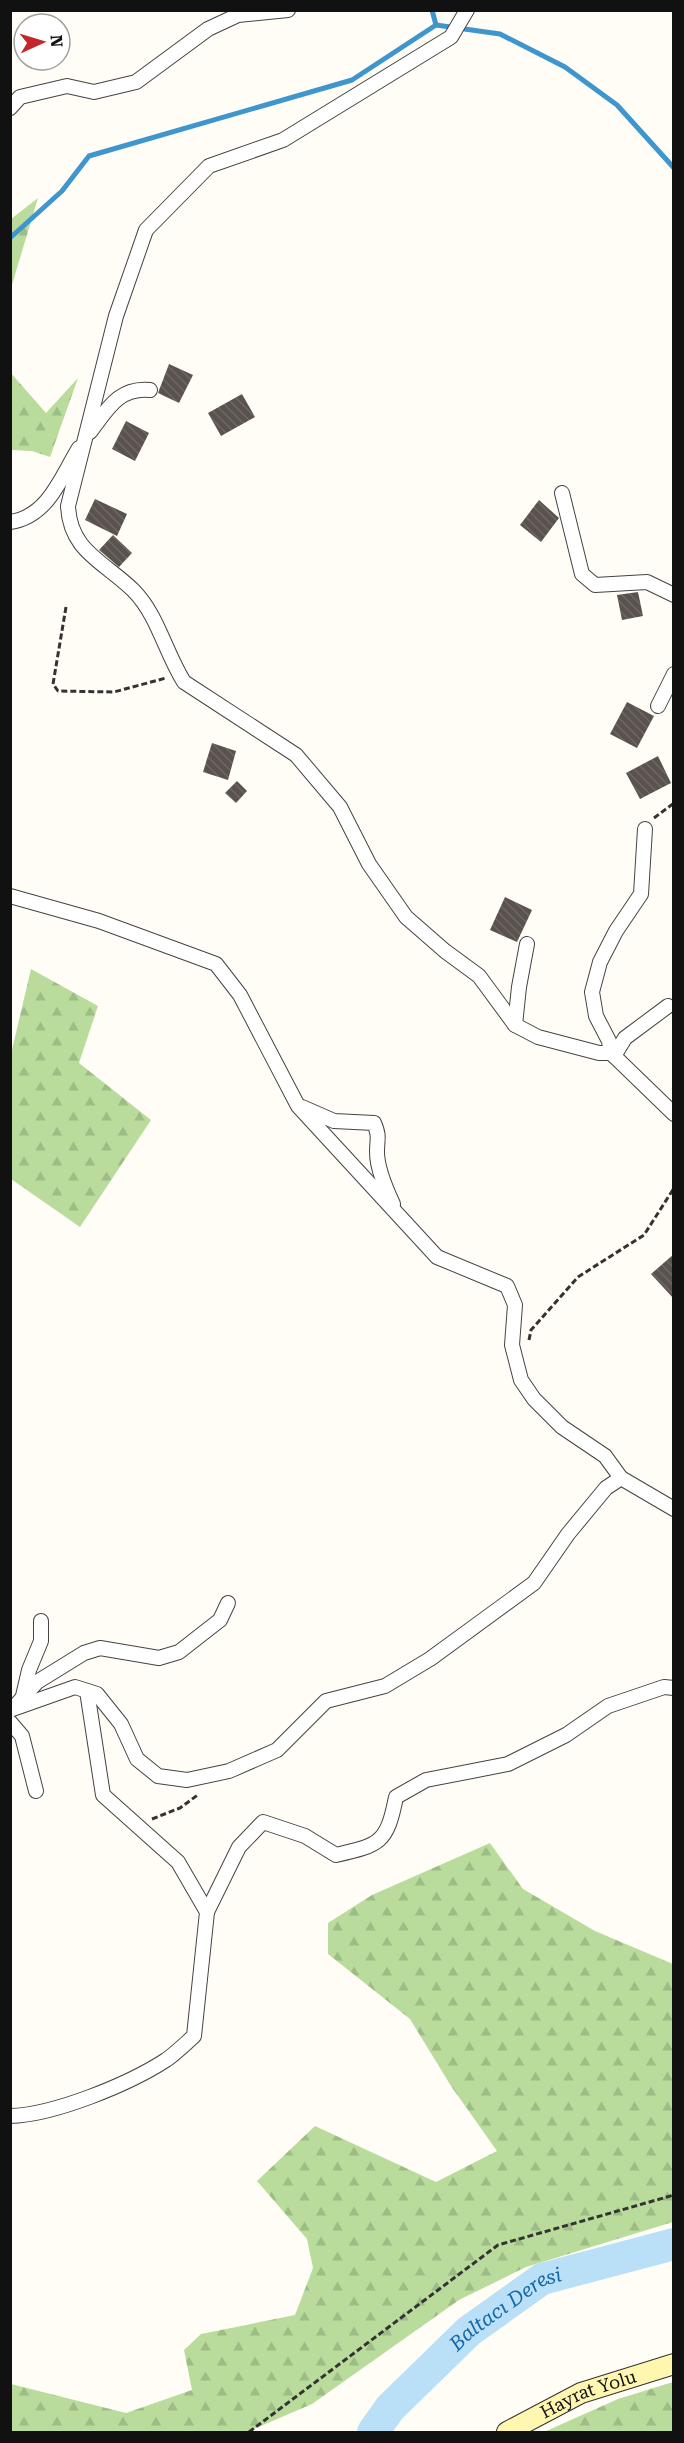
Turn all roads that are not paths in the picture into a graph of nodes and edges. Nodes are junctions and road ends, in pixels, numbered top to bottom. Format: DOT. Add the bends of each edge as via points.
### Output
graph roads {
  1 [pos="288,10"];
  2 [pos="467,10"];
  3 [pos="10,108"];
  4 [pos="150,390"];
  5 [pos="86,437"];
  6 [pos="562,493"];
  7 [pos="10,522"];
  8 [pos="674,595"];
  9 [pos="674,674"];
  10 [pos="658,706"];
  11 [pos="645,829"];
  12 [pos="10,896"];
  13 [pos="527,944"];
  14 [pos="668,1006"];
  15 [pos="515,1025"];
  16 [pos="613,1054"];
  17 [pos="653,1096"];
  18 [pos="674,1104"];
  19 [pos="298,1106"];
  20 [pos="674,1114"];
  21 [pos="399,1217"];
  22 [pos="621,1478"];
  23 [pos="674,1509"];
  24 [pos="228,1603"];
  25 [pos="40,1621"];
  26 [pos="674,1688"];
  27 [pos="87,1691"];
  28 [pos="22,1698"];
  29 [pos="11,1714"];
  30 [pos="36,1791"];
  31 [pos="207,1912"];
  32 [pos="10,2116"];
  33 [pos="674,2364"];
  34 [pos="507,2433"];
  1 -- 3 [label="street" via="238,15 208,29 135,82 94,92 67,86 20,97"];
  2 -- 5 [label="street" via="451,37 283,140 209,166 146,230 116,316"];
  4 -- 5 [label="street" via="135,389 117,398"];
  5 -- 7 [label="street" via="47,503 27,520"];
  5 -- 15 [label="street" via="68,506 69,525 80,544 134,591 157,623 184,682 296,755 340,807 369,864 406,917 479,976"];
  6 -- 8 [label="street" via="582,574 595,585 647,582"];
  9 -- 10 [label="street"];
  11 -- 16 [label="street" via="641,894 600,962 592,992 596,1016"];
  12 -- 19 [label="street" via="99,921 216,964 240,995"];
  13 -- 15 [label="street"];
  14 -- 16 [label="street" via="625,1038"];
  15 -- 16 [label="street" via="538,1037"];
  16 -- 17 [label="street"];
  17 -- 18 [label="street"];
  17 -- 20 [label="street"];
  19 -- 21 [label="street"];
  19 -- 21 [label="street" via="334,1121 374,1123 380,1137 377,1152 385,1187"];
  21 -- 22 [label="street" via="437,1257 507,1286 515,1305 512,1345 521,1380 562,1427 605,1456"];
  22 -- 23 [label="street"];
  22 -- 27 [label="street" via="606,1488 534,1583 430,1659 385,1686 326,1701 277,1750 229,1771 187,1780 158,1776 137,1760 121,1724 97,1694"];
  24 -- 28 [label="street" via="220,1620 179,1652 159,1658 100,1648 64,1663"];
  25 -- 28 [label="street" via="41,1641"];
  26 -- 31 [label="street" via="664,1687 608,1706 566,1735 508,1764 426,1780 396,1797 390,1826 373,1847 336,1856 305,1836 263,1822 239,1847"];
  27 -- 29 [label="street" via="75,1687"];
  27 -- 31 [label="street" via="103,1795 178,1862"];
  28 -- 29 [label="street"];
  29 -- 30 [label="street" via="22,1737"];
  31 -- 32 [label="street" via="194,2036 165,2060 85,2100"];
  33 -- 34 [label="main road, Hayrat Yolu" via="581,2393"];
}
